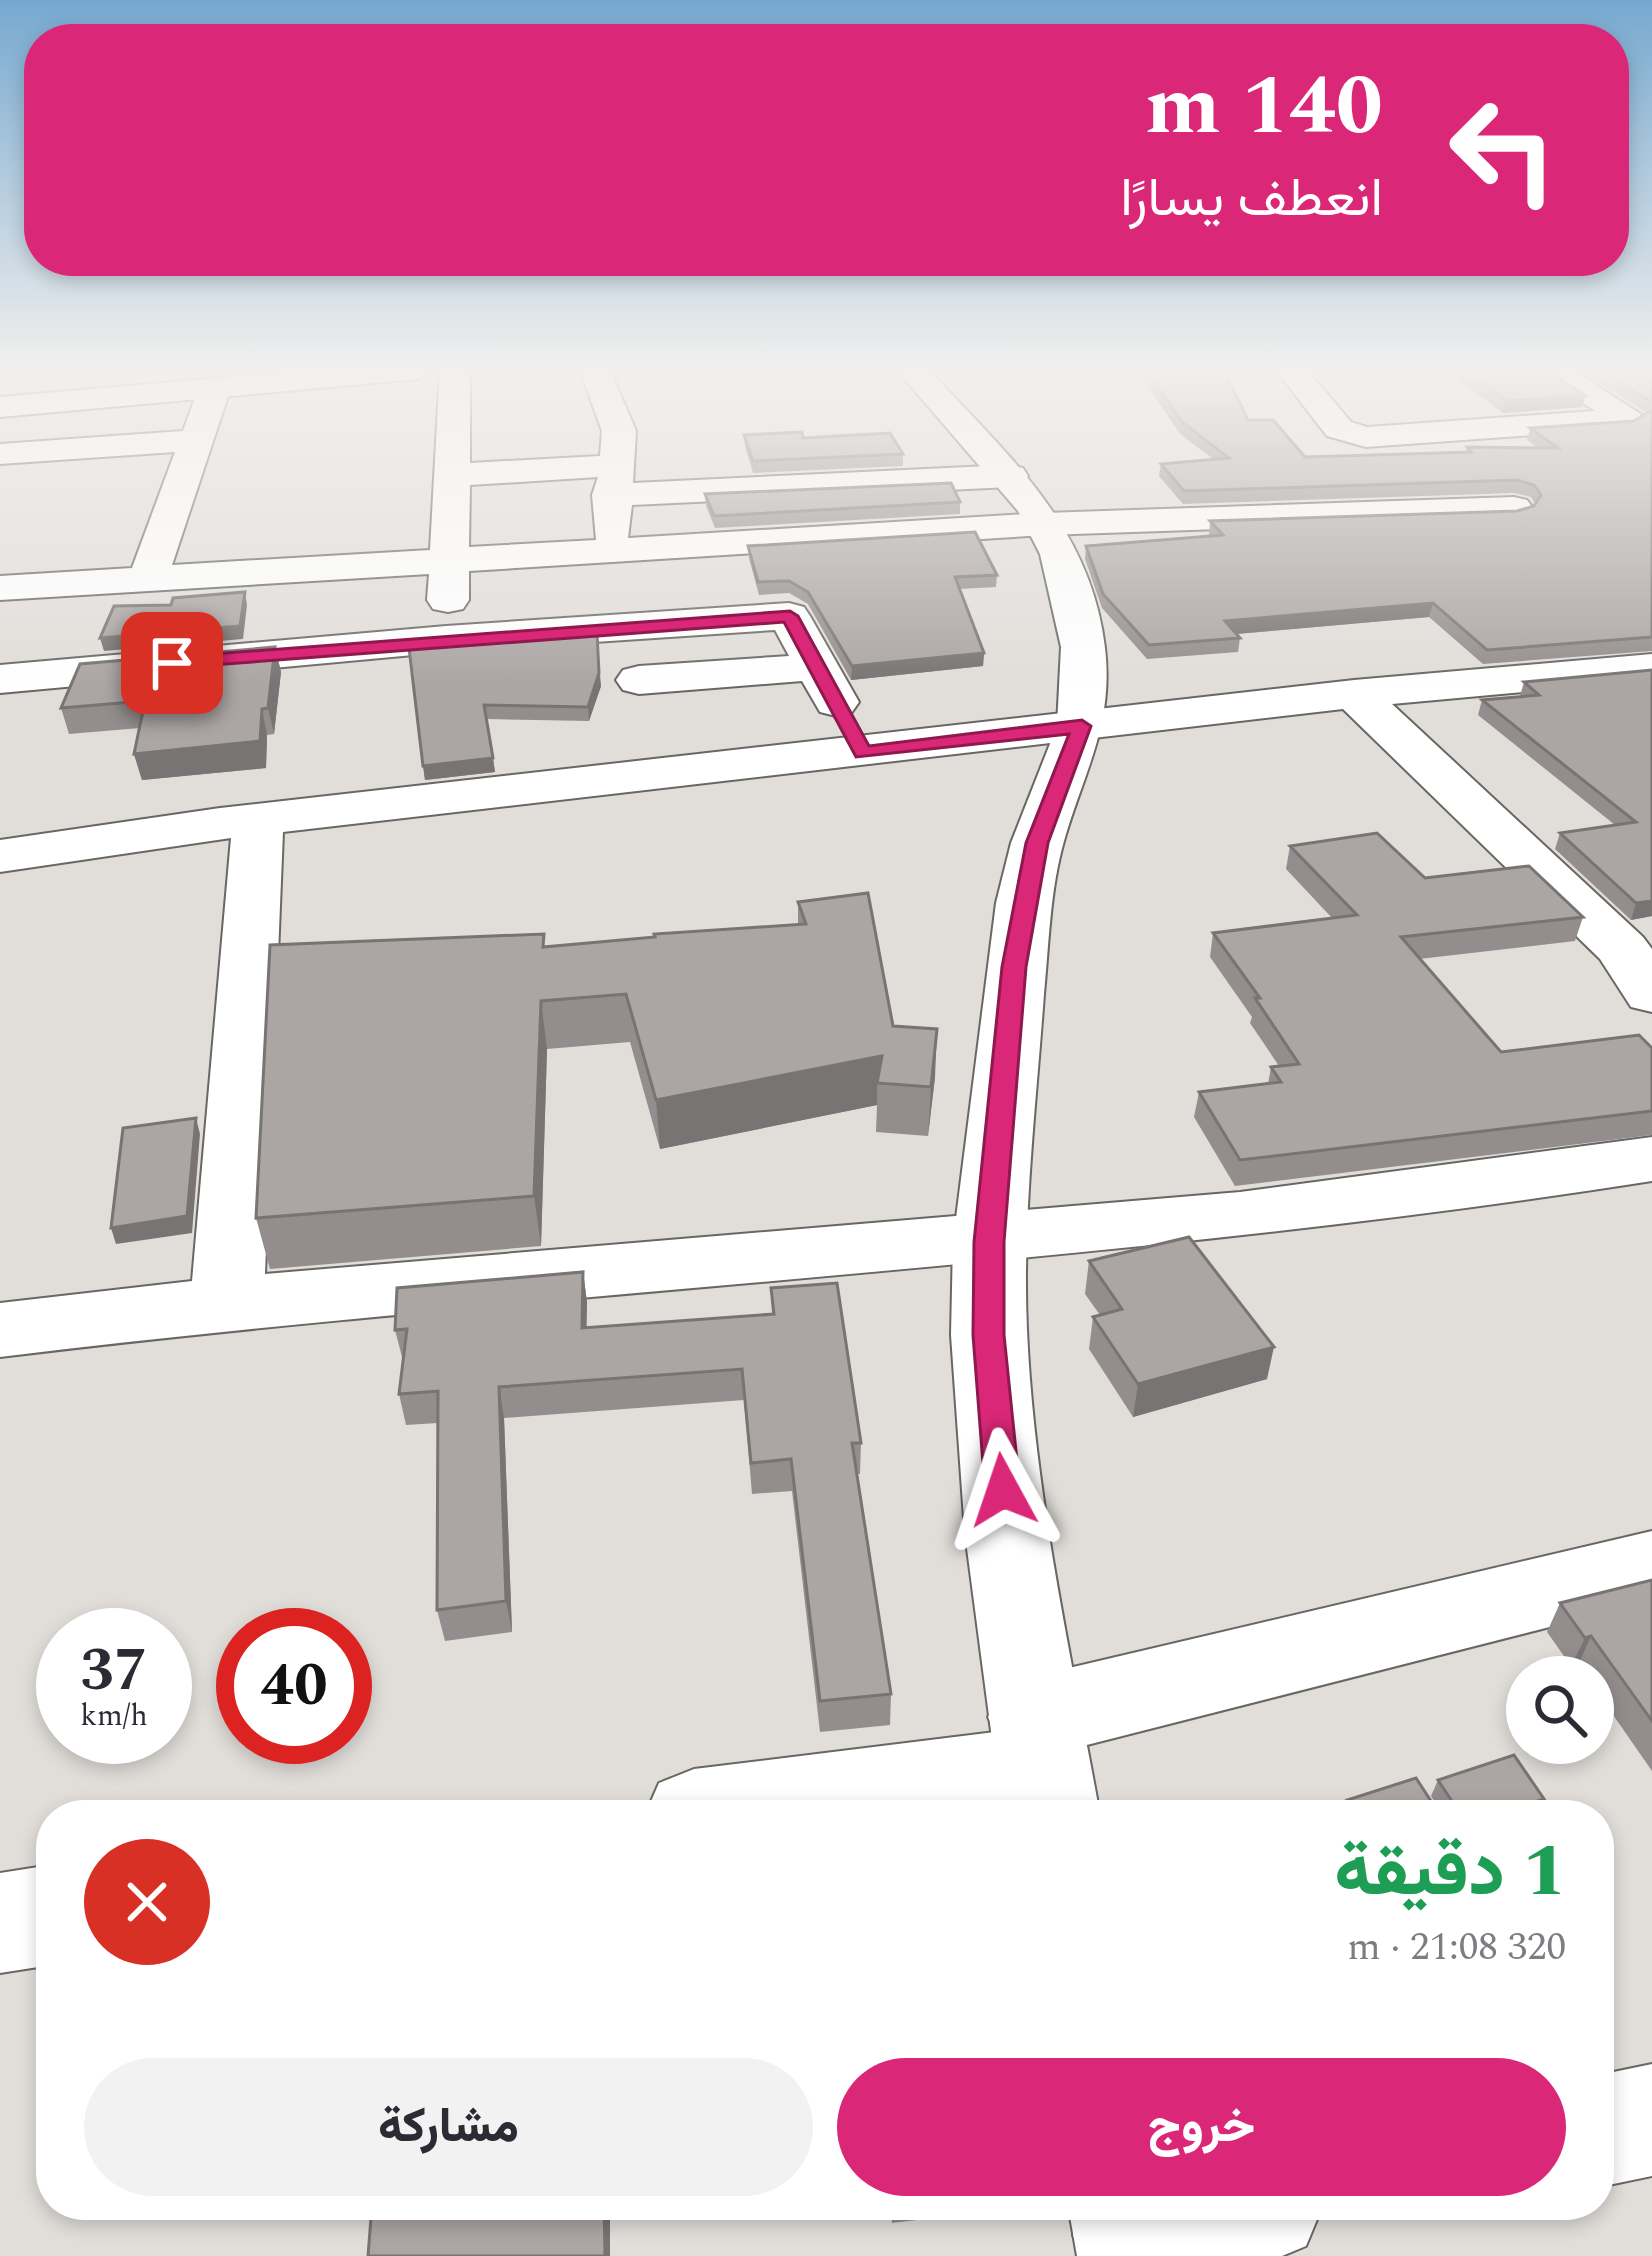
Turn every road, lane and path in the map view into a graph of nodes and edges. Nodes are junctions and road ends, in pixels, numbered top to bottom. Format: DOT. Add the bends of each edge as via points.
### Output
graph roads {
  1 [pos="184,475"];
  2 [pos="454,475"];
  3 [pos="463,475"];
  4 [pos="615,475"];
  5 [pos="1006,475"];
  6 [pos="615,480"];
  7 [pos="1028,500"];
  8 [pos="1514,508"];
  9 [pos="611,550"];
  10 [pos="450,560"];
  11 [pos="274,570"];
  12 [pos="148,578"];
  13 [pos="0,587"];
  14 [pos="650,623"];
  15 [pos="446,639"];
  16 [pos="259,655"];
  17 [pos="1652,667"];
  18 [pos="817,668"];
  19 [pos="0,679"];
  20 [pos="639,680"];
  21 [pos="1354,694"];
  22 [pos="1082,726"];
  23 [pos="863,752"];
  24 [pos="617,778"];
  25 [pos="258,820"];
  26 [pos="0,856"];
  27 [pos="1643,962"];
  28 [pos="1652,1159"];
  29 [pos="989,1242"];
  30 [pos="227,1300"];
  31 [pos="0,1330"];
  32 [pos="1652,1566"];
  33 [pos="1042,1767"];
  34 [pos="803,1800"];
  35 [pos="36,1918"];
  36 [pos="0,1923"];
  37 [pos="1652,2120"];
  38 [pos="1614,2128"];
  39 [pos="1191,2220"];
  40 [pos="1132,2232"];
  1 -- 12 [label="street"];
  2 -- 10 [label="street"];
  3 -- 6 [label="street"];
  4 -- 6 [label="street"];
  5 -- 7 [label="street"];
  6 -- 7 [label="street"];
  6 -- 9 [label="street"];
  7 -- 8 [label="street"];
  7 -- 9 [label="street"];
  7 -- 22 [label="street" via="1060,554 1080,622"];
  9 -- 10 [label="street"];
  10 -- 11 [label="street"];
  10 -- 15 [label="street"];
  11 -- 12 [label="street"];
  11 -- 16 [label="street"];
  12 -- 13 [label="street"];
  14 -- 15 [label="street"];
  14 -- 18 [label="street" via="790,616"];
  14 -- 20 [label="street"];
  15 -- 16 [label="street"];
  16 -- 19 [label="street"];
  17 -- 21 [label="street"];
  18 -- 20 [label="street"];
  18 -- 23 [label="street"];
  20 -- 24 [label="street"];
  21 -- 22 [label="street"];
  21 -- 27 [label="street"];
  22 -- 23 [label="street"];
  22 -- 29 [label="street" via="1037,843 1024,903"];
  23 -- 24 [label="street"];
  24 -- 25 [label="street"];
  25 -- 26 [label="street"];
  25 -- 30 [label="street"];
  28 -- 29 [label="street" via="1298,1211"];
  29 -- 30 [label="street"];
  29 -- 33 [label="street" via="1000,1469"];
  30 -- 31 [label="street"];
  32 -- 33 [label="street"];
  33 -- 34 [label="street"];
  35 -- 36 [label="street"];
  37 -- 38 [label="street"];
  39 -- 40 [label="street"];
}
